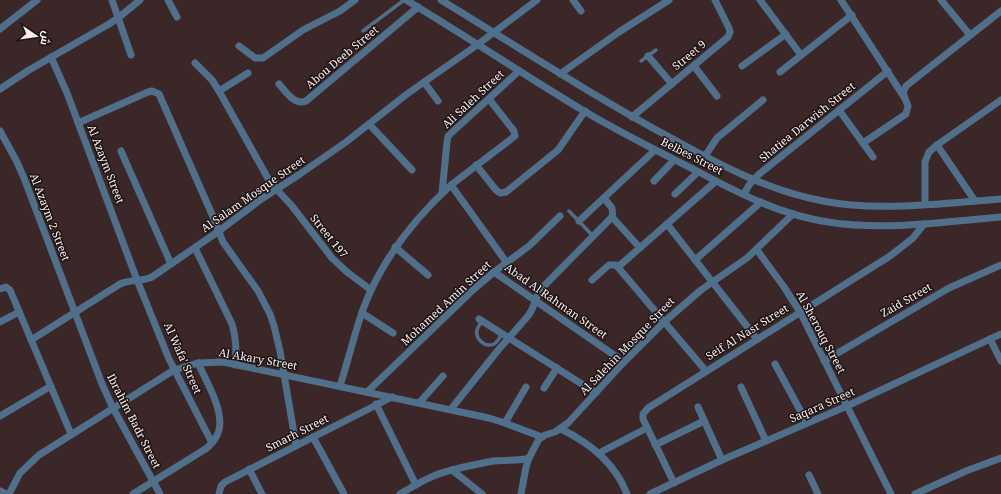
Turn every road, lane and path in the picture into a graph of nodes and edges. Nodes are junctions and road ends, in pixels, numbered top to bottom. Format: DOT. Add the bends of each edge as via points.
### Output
graph roads {
  1 [pos="37,0"];
  2 [pos="112,0"];
  3 [pos="140,0"];
  4 [pos="168,0"];
  5 [pos="355,0"];
  6 [pos="405,0"];
  7 [pos="441,0"];
  8 [pos="537,0"];
  9 [pos="573,0"];
  10 [pos="669,0"];
  11 [pos="715,0"];
  12 [pos="760,0"];
  13 [pos="841,0"];
  14 [pos="941,0"];
  15 [pos="418,7"];
  16 [pos="581,11"];
  17 [pos="1001,11"];
  18 [pos="852,16"];
  19 [pos="177,17"];
  20 [pos="118,18"];
  21 [pos="0,28"];
  22 [pos="363,31"];
  23 [pos="494,32"];
  24 [pos="786,34"];
  25 [pos="970,35"];
  26 [pos="477,45"];
  27 [pos="239,46"];
  28 [pos="656,50"];
  29 [pos="131,55"];
  30 [pos="801,55"];
  31 [pos="648,56"];
  32 [pos="51,58"];
  33 [pos="641,61"];
  34 [pos="196,64"];
  35 [pos="694,66"];
  36 [pos="742,66"];
  37 [pos="520,71"];
  38 [pos="888,71"];
  39 [pos="780,72"];
  40 [pos="248,73"];
  41 [pos="560,74"];
  42 [pos="424,82"];
  43 [pos="279,84"];
  44 [pos="672,84"];
  45 [pos="0,89"];
  46 [pos="219,91"];
  47 [pos="717,96"];
  48 [pos="904,97"];
  49 [pos="489,99"];
  50 [pos="438,100"];
  51 [pos="763,100"];
  52 [pos="1001,100"];
  53 [pos="839,110"];
  54 [pos="585,111"];
  55 [pos="632,116"];
  56 [pos="78,123"];
  57 [pos="369,124"];
  58 [pos="0,131"];
  59 [pos="863,143"];
  60 [pos="937,145"];
  61 [pos="654,150"];
  62 [pos="121,151"];
  63 [pos="705,156"];
  64 [pos="873,156"];
  65 [pos="674,160"];
  66 [pos="476,165"];
  67 [pos="412,170"];
  68 [pos="698,172"];
  69 [pos="753,179"];
  70 [pos="654,181"];
  71 [pos="716,181"];
  72 [pos="451,185"];
  73 [pos="276,189"];
  74 [pos="442,194"];
  75 [pos="675,194"];
  76 [pos="744,194"];
  77 [pos="604,198"];
  78 [pos="1001,199"];
  79 [pos="975,201"];
  80 [pos="761,202"];
  81 [pos="926,204"];
  82 [pos="569,211"];
  83 [pos="793,214"];
  84 [pos="560,216"];
  85 [pos="612,216"];
  86 [pos="1001,217"];
  87 [pos="579,221"];
  88 [pos="666,224"];
  89 [pos="924,224"];
  90 [pos="219,231"];
  91 [pos="593,236"];
  92 [pos="396,247"];
  93 [pos="195,248"];
  94 [pos="640,248"];
  95 [pos="757,250"];
  96 [pos="695,260"];
  97 [pos="507,263"];
  98 [pos="171,264"];
  99 [pos="1001,265"];
  100 [pos="618,268"];
  101 [pos="494,272"];
  102 [pos="428,275"];
  103 [pos="137,280"];
  104 [pos="592,280"];
  105 [pos="712,282"];
  106 [pos="0,289"];
  107 [pos="371,290"];
  108 [pos="535,301"];
  109 [pos="19,312"];
  110 [pos="74,312"];
  111 [pos="800,312"];
  112 [pos="362,313"];
  113 [pos="481,320"];
  114 [pos="0,322"];
  115 [pos="664,322"];
  116 [pos="502,333"];
  117 [pos="393,334"];
  118 [pos="1001,334"];
  119 [pos="509,338"];
  120 [pos="757,339"];
  121 [pos="990,339"];
  122 [pos="31,340"];
  123 [pos="824,361"];
  124 [pos="1001,361"];
  125 [pos="624,362"];
  126 [pos="198,363"];
  127 [pos="776,364"];
  128 [pos="235,365"];
  129 [pos="557,368"];
  130 [pos="174,370"];
  131 [pos="706,371"];
  132 [pos="284,374"];
  133 [pos="443,376"];
  134 [pos="51,386"];
  135 [pos="340,386"];
  136 [pos="526,387"];
  137 [pos="741,387"];
  138 [pos="544,388"];
  139 [pos="367,392"];
  140 [pos="596,393"];
  141 [pos="392,397"];
  142 [pos="419,403"];
  143 [pos="376,404"];
  144 [pos="847,406"];
  145 [pos="698,407"];
  146 [pos="113,408"];
  147 [pos="451,409"];
  148 [pos="0,416"];
  149 [pos="704,421"];
  150 [pos="505,422"];
  151 [pos="807,423"];
  152 [pos="647,428"];
  153 [pos="561,429"];
  154 [pos="72,434"];
  155 [pos="313,437"];
  156 [pos="542,437"];
  157 [pos="766,441"];
  158 [pos="212,443"];
  159 [pos="296,445"];
  160 [pos="656,445"];
  161 [pos="599,453"];
  162 [pos="529,458"];
  163 [pos="1001,458"];
  164 [pos="722,460"];
  165 [pos="249,470"];
  166 [pos="452,470"];
  167 [pos="810,475"];
  168 [pos="153,481"];
  169 [pos="674,483"];
  170 [pos="416,486"];
  171 [pos="0,490"];
  172 [pos="7,494"];
  173 [pos="133,494"];
  174 [pos="160,494"];
  175 [pos="220,494"];
  176 [pos="262,494"];
  177 [pos="344,494"];
  178 [pos="400,494"];
  179 [pos="482,494"];
  180 [pos="521,494"];
  181 [pos="627,494"];
  182 [pos="650,494"];
  183 [pos="818,494"];
  184 [pos="891,494"];
  185 [pos="915,494"];
  1 -- 21 [label="street"];
  2 -- 20 [label="street"];
  3 -- 20 [label="street"];
  4 -- 19 [label="street"];
  5 -- 27 [label="street" via="340,11 302,30 263,58 255,58"];
  6 -- 15 [label="street, Belbes Street"];
  6 -- 22 [label="lane"];
  7 -- 23 [label="street, Belbes Street"];
  8 -- 23 [label="street, Al Salam Mosque Street"];
  9 -- 16 [label="street"];
  10 -- 41 [label="street"];
  11 -- 35 [label="street, Street 9" via="730,34"];
  12 -- 24 [label="street"];
  13 -- 18 [label="street"];
  14 -- 25 [label="street"];
  15 -- 26 [label="street, Belbes Street"];
  15 -- 43 [label="street, Abou Deeb Street" via="306,101 297,102"];
  17 -- 25 [label="street"];
  18 -- 30 [label="street"];
  18 -- 38 [label="street"];
  20 -- 29 [label="street"];
  20 -- 32 [label="street"];
  23 -- 26 [label="street, Al Salam Mosque Street"];
  23 -- 41 [label="street, Belbes Street"];
  24 -- 30 [label="street"];
  24 -- 36 [label="street"];
  25 -- 48 [label="street" via="906,86"];
  26 -- 37 [label="street, Belbes Street"];
  26 -- 42 [label="street, Al Salam Mosque Street"];
  28 -- 31 [label="lane"];
  30 -- 39 [label="street"];
  31 -- 33 [label="lane"];
  31 -- 44 [label="street"];
  32 -- 45 [label="street"];
  32 -- 56 [label="street, Al Azaym Street"];
  34 -- 46 [label="street, Street 197"];
  35 -- 44 [label="street, Street 9"];
  35 -- 47 [label="street"];
  37 -- 49 [label="street, Ali Saleh Street"];
  37 -- 54 [label="street, Belbes Street"];
  38 -- 48 [label="street"];
  38 -- 53 [label="street, Shatiea Darwish Street"];
  40 -- 46 [label="street"];
  41 -- 55 [label="street, Belbes Street"];
  42 -- 50 [label="street"];
  42 -- 57 [label="street, Al Salam Mosque Street"];
  44 -- 55 [label="street, Street 9"];
  46 -- 73 [label="street, Street 197" via="265,175"];
  48 -- 59 [label="street" via="908,106 906,114"];
  49 -- 66 [label="street" via="515,134"];
  49 -- 74 [label="street, Ali Saleh Street" via="448,136"];
  51 -- 63 [label="street" via="717,138"];
  52 -- 60 [label="street"];
  53 -- 59 [label="street"];
  53 -- 69 [label="street, Shatiea Darwish Street"];
  54 -- 61 [label="street, Belbes Street"];
  54 -- 66 [label="street" via="558,150 506,192 500,193 496,190"];
  55 -- 63 [label="street, Belbes Street"];
  56 -- 90 [label="street" via="148,92 159,94"];
  56 -- 103 [label="street, Al Azaym Street"];
  57 -- 67 [label="street"];
  57 -- 73 [label="street, Al Salam Mosque Street"];
  58 -- 110 [label="street, Al Azaym 2 Street" via="24,178"];
  59 -- 64 [label="street"];
  60 -- 79 [label="street"];
  60 -- 81 [label="street" via="929,152 925,162"];
  61 -- 65 [label="street, Belbes Street"];
  61 -- 77 [label="street"];
  62 -- 98 [label="street"];
  63 -- 69 [label="street, Belbes Street"];
  65 -- 68 [label="street, Belbes Street"];
  65 -- 70 [label="street"];
  66 -- 72 [label="street"];
  68 -- 71 [label="street, Belbes Street"];
  68 -- 75 [label="street"];
  69 -- 76 [label="street, Shatiea Darwish Street"];
  69 -- 81 [label="street, Belbes Street" via="788,193 825,202 875,206"];
  71 -- 76 [label="street, Belbes Street"];
  71 -- 88 [label="street"];
  72 -- 74 [label="street"];
  72 -- 97 [label="street"];
  73 -- 90 [label="street, Al Salam Mosque Street"];
  73 -- 107 [label="street, Street 197" via="332,258"];
  74 -- 92 [label="street" via="408,230"];
  76 -- 80 [label="street, Belbes Street"];
  77 -- 85 [label="street" via="612,208"];
  77 -- 87 [label="street"];
  78 -- 79 [label="street, Belbes Street"];
  79 -- 81 [label="street, Belbes Street"];
  80 -- 83 [label="street, Belbes Street"];
  80 -- 96 [label="street"];
  82 -- 87 [label="lane"];
  83 -- 89 [label="street, Belbes Street" via="852,226"];
  83 -- 95 [label="street, Al Salehin Mosque Street"];
  84 -- 97 [label="street, Mohamed Amin Street" via="536,240"];
  85 -- 91 [label="street"];
  85 -- 94 [label="street"];
  86 -- 89 [label="street, Belbes Street"];
  87 -- 91 [label="lane"];
  88 -- 94 [label="street"];
  88 -- 96 [label="street"];
  89 -- 111 [label="street, Seif Al Nasr Street" via="913,238 890,256"];
  90 -- 93 [label="street, Al Salam Mosque Street"];
  90 -- 132 [label="street" via="226,247 258,291 270,314 278,339"];
  91 -- 108 [label="street" via="541,288"];
  92 -- 102 [label="street"];
  92 -- 107 [label="street"];
  93 -- 98 [label="street, Al Salam Mosque Street"];
  93 -- 128 [label="street" via="232,324 236,337"];
  94 -- 100 [label="street"];
  95 -- 105 [label="street, Al Salehin Mosque Street"];
  95 -- 111 [label="street, Al Sherouq Street"];
  96 -- 105 [label="street"];
  97 -- 101 [label="street, Mohamed Amin Street"];
  98 -- 103 [label="street, Al Salam Mosque Street" via="152,277"];
  99 -- 123 [label="street, Zaid Street" via="949,288"];
  100 -- 104 [label="street" via="616,265 609,265"];
  100 -- 115 [label="street"];
  101 -- 108 [label="street, Abad Al Rahman Street"];
  101 -- 139 [label="street, Mohamed Amin Street"];
  103 -- 110 [label="street, Al Salam Mosque Street" via="125,281"];
  103 -- 130 [label="street, Al Wafa' Street"];
  105 -- 115 [label="street, Al Salehin Mosque Street"];
  105 -- 120 [label="street"];
  106 -- 109 [label="street" via="9,288"];
  107 -- 112 [label="street"];
  108 -- 119 [label="street" via="530,313"];
  108 -- 125 [label="street, Abad Al Rahman Street"];
  109 -- 114 [label="street"];
  109 -- 122 [label="street"];
  110 -- 122 [label="street, Al Salam Mosque Street"];
  110 -- 146 [label="street, Ibrahim Badr Street"];
  111 -- 120 [label="street, Seif Al Nasr Street"];
  111 -- 123 [label="street, Al Sherouq Street"];
  112 -- 117 [label="street"];
  112 -- 135 [label="street"];
  113 -- 116 [label="street"];
  113 -- 116 [label="lane" via="476,332 482,343 494,344"];
  115 -- 125 [label="street, Al Salehin Mosque Street"];
  115 -- 131 [label="street"];
  116 -- 119 [label="street"];
  118 -- 121 [label="street, Saqara Street"];
  119 -- 129 [label="street"];
  119 -- 147 [label="street"];
  120 -- 131 [label="street, Seif Al Nasr Street"];
  121 -- 124 [label="street"];
  121 -- 144 [label="street, Saqara Street"];
  122 -- 134 [label="street"];
  123 -- 144 [label="street, Al Sherouq Street"];
  125 -- 140 [label="street, Al Salehin Mosque Street"];
  126 -- 128 [label="street, Al Akary Street" via="223,362"];
  126 -- 130 [label="street, Al Akary Street"];
  126 -- 158 [label="street" via="219,412 219,430"];
  127 -- 151 [label="street"];
  128 -- 132 [label="street, Al Akary Street"];
  129 -- 138 [label="street"];
  129 -- 140 [label="street"];
  130 -- 146 [label="street, Al Akary Street"];
  130 -- 158 [label="street, Al Wafa' Street"];
  131 -- 152 [label="street, Seif Al Nasr Street" via="648,408 643,419"];
  132 -- 135 [label="street, Al Akary Street"];
  132 -- 159 [label="street"];
  133 -- 142 [label="street"];
  134 -- 148 [label="street"];
  134 -- 154 [label="street"];
  135 -- 139 [label="street, Al Akary Street"];
  136 -- 150 [label="street"];
  137 -- 157 [label="street"];
  139 -- 141 [label="street, Al Akary Street"];
  140 -- 153 [label="street, Al Salehin Mosque Street"];
  141 -- 142 [label="street, Al Akary Street"];
  141 -- 143 [label="street, Smarh Street"];
  142 -- 147 [label="street, Al Akary Street"];
  143 -- 155 [label="street, Smarh Street"];
  143 -- 170 [label="street"];
  144 -- 151 [label="street, Saqara Street"];
  144 -- 184 [label="street, Al Sherouq Street"];
  145 -- 149 [label="street"];
  146 -- 154 [label="street, Al Akary Street"];
  146 -- 168 [label="street, Ibrahim Badr Street"];
  147 -- 150 [label="street, Al Akary Street"];
  149 -- 160 [label="street"];
  149 -- 164 [label="street"];
  150 -- 156 [label="street, Al Akary Street"];
  151 -- 157 [label="street, Saqara Street"];
  152 -- 160 [label="street, Seif Al Nasr Street"];
  152 -- 161 [label="street"];
  153 -- 156 [label="street, Al Salehin Mosque Street"];
  153 -- 161 [label="street" via="587,443"];
  154 -- 172 [label="street, Al Akary Street" via="32,460"];
  155 -- 159 [label="street, Smarh Street"];
  155 -- 177 [label="street"];
  156 -- 162 [label="street"];
  157 -- 164 [label="street, Saqara Street"];
  158 -- 168 [label="street"];
  159 -- 165 [label="street, Smarh Street"];
  160 -- 169 [label="street, Seif Al Nasr Street"];
  161 -- 181 [label="street" via="618,476"];
  162 -- 166 [label="street" via="493,461"];
  162 -- 180 [label="street"];
  163 -- 185 [label="street"];
  164 -- 169 [label="street, Saqara Street"];
  165 -- 175 [label="street, Smarh Street" via="222,483"];
  165 -- 176 [label="street"];
  166 -- 170 [label="street" via="429,478"];
  166 -- 179 [label="street"];
  167 -- 183 [label="street"];
  168 -- 173 [label="street"];
  168 -- 174 [label="street, Ibrahim Badr Street"];
  169 -- 182 [label="street, Saqara Street"];
  170 -- 178 [label="street"];
  171 -- 172 [label="street"];
}
